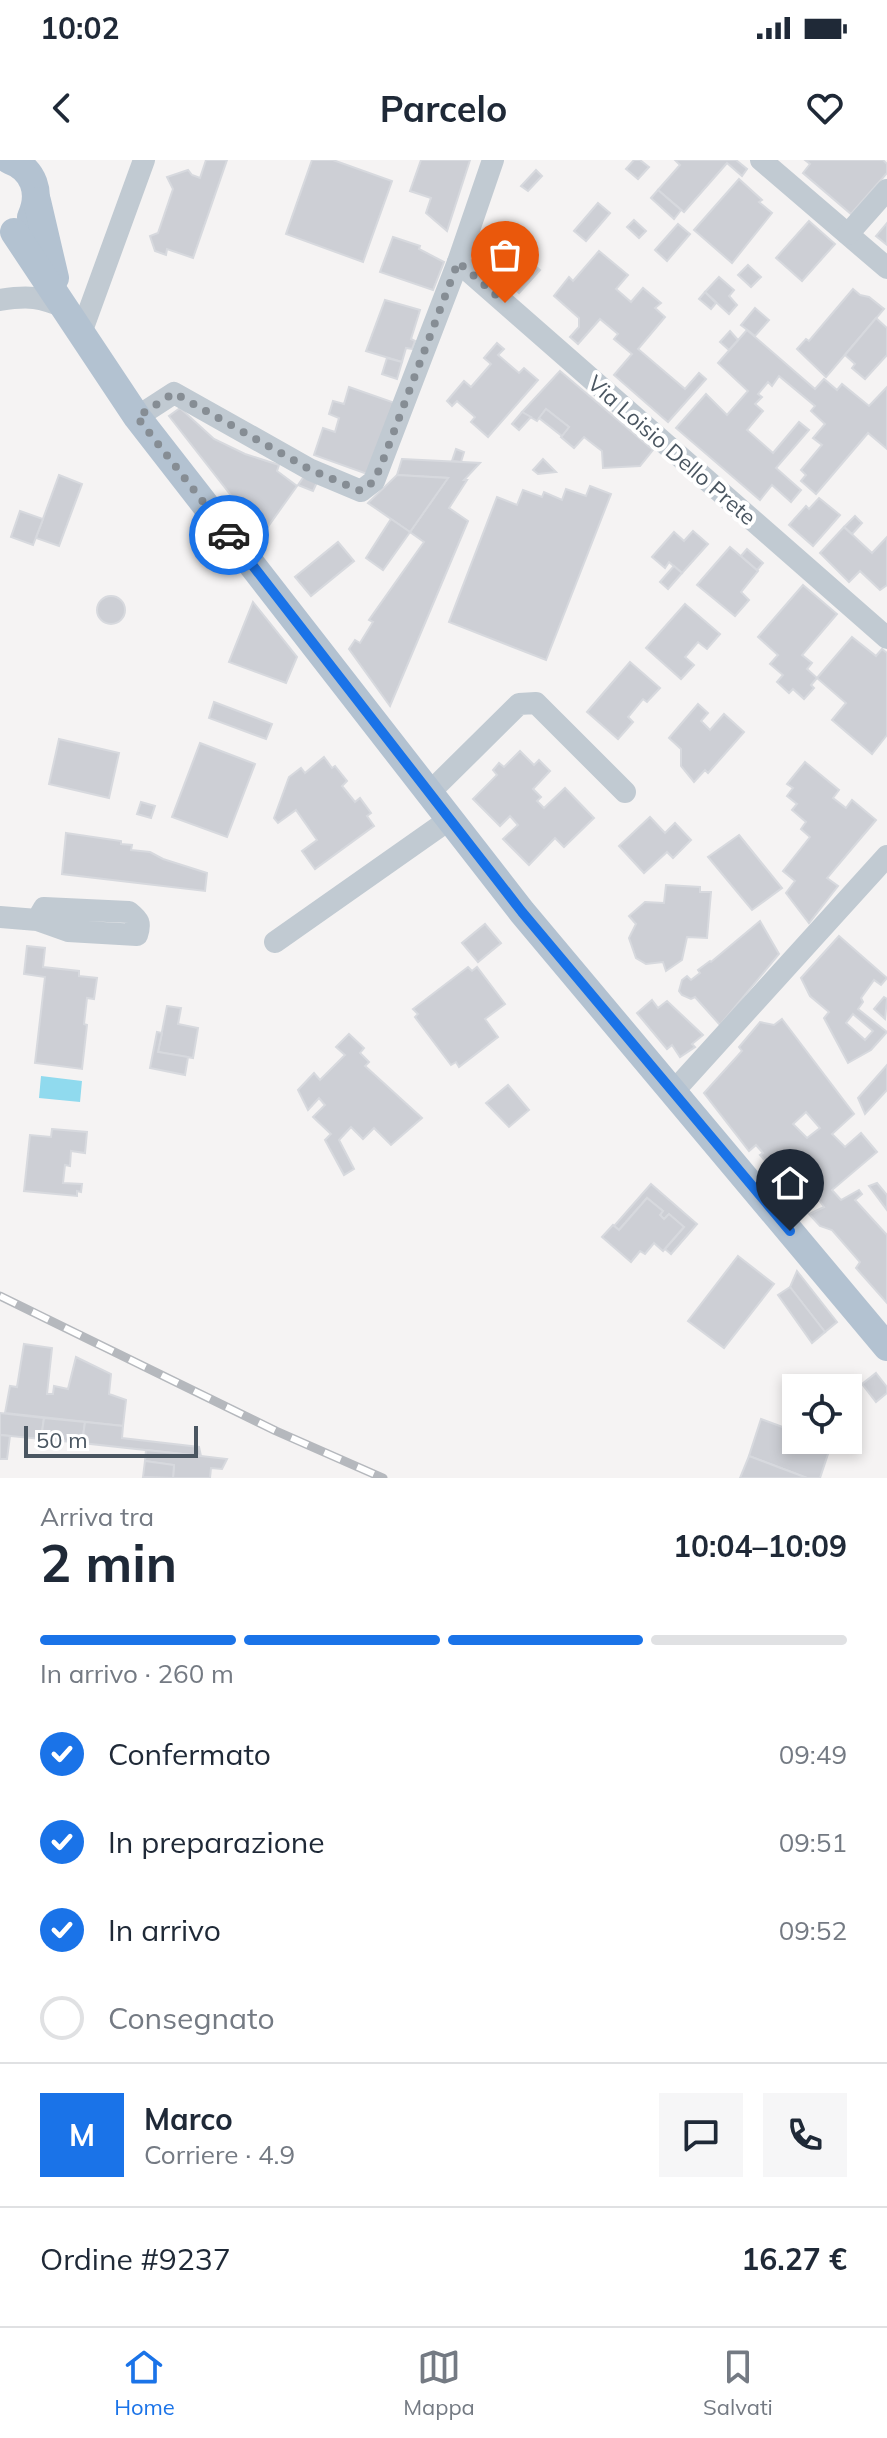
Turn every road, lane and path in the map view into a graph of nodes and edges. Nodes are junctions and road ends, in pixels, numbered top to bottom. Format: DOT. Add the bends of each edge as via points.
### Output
graph roads {
  1 [pos="144,160"];
  2 [pos="493,160"];
  3 [pos="761,160"];
  4 [pos="19,164"];
  5 [pos="887,190"];
  6 [pos="37,201"];
  7 [pos="848,234"];
  8 [pos="4,235"];
  9 [pos="458,262"];
  10 [pos="887,268"];
  11 [pos="0,300"];
  12 [pos="67,308"];
  13 [pos="81,333"];
  14 [pos="137,417"];
  15 [pos="887,638"];
  16 [pos="625,792"];
  17 [pos="429,793"];
  18 [pos="450,819"];
  19 [pos="887,856"];
  20 [pos="0,917"];
  21 [pos="37,920"];
  22 [pos="275,942"];
  23 [pos="673,1092"];
  24 [pos="887,1347"];
  1 -- 13 [label="street"];
  2 -- 9 [label="street"];
  3 -- 7 [label="street"];
  4 -- 6 [label="main road" via="33,180"];
  5 -- 7 [label="street"];
  6 -- 8 [label="main road" via="25,225"];
  6 -- 12 [label="main road" via="49,262"];
  7 -- 10 [label="street"];
  8 -- 12 [label="main road"];
  9 -- 14 [label="street" via="382,463 374,481 361,491 311,470 174,393"];
  9 -- 15 [label="street, Via Loisio Dello Prete"];
  11 -- 12 [label="street" via="25,295"];
  12 -- 13 [label="main road"];
  13 -- 14 [label="main road"];
  14 -- 17 [label="main road"];
  16 -- 17 [label="street" via="536,703 519,704"];
  17 -- 18 [label="main road"];
  18 -- 22 [label="street"];
  18 -- 23 [label="main road"];
  19 -- 23 [label="street"];
  20 -- 21 [label="street"];
  23 -- 24 [label="main road"];
}
